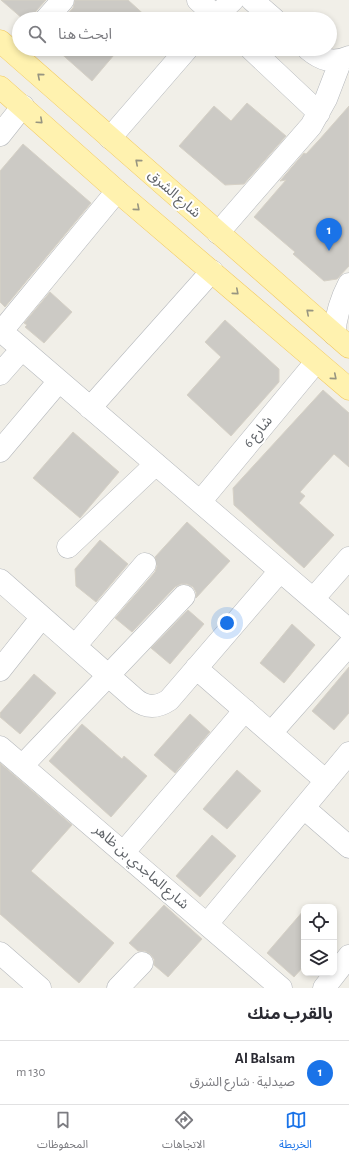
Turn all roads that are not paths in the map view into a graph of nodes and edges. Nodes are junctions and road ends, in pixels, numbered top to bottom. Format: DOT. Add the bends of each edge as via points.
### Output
graph roads {
  1 [pos="63,0"];
  2 [pos="198,0"];
  3 [pos="233,0"];
  4 [pos="252,0"];
  5 [pos="52,12"];
  6 [pos="210,12"];
  7 [pos="222,12"];
  8 [pos="266,12"];
  9 [pos="21,56"];
  10 [pos="181,56"];
  11 [pos="258,56"];
  12 [pos="317,56"];
  13 [pos="345,58"];
  14 [pos="0,87"];
  15 [pos="23,106"];
  16 [pos="319,113"];
  17 [pos="0,135"];
  18 [pos="110,138"];
  19 [pos="118,191"];
  20 [pos="218,232"];
  21 [pos="212,271"];
  22 [pos="349,284"];
  23 [pos="1,331"];
  24 [pos="342,341"];
  25 [pos="22,349"];
  26 [pos="316,362"];
  27 [pos="0,374"];
  28 [pos="59,381"];
  29 [pos="349,389"];
  30 [pos="90,408"];
  31 [pos="0,451"];
  32 [pos="156,464"];
  33 [pos="200,502"];
  34 [pos="68,547"];
  35 [pos="349,558"];
  36 [pos="145,564"];
  37 [pos="280,571"];
  38 [pos="0,580"];
  39 [pos="184,596"];
  40 [pos="313,599"];
  41 [pos="42,617"];
  42 [pos="349,630"];
  43 [pos="349,645"];
  44 [pos="75,646"];
  45 [pos="196,668"];
  46 [pos="0,670"];
  47 [pos="108,675"];
  48 [pos="245,710"];
  49 [pos="271,733"];
  50 [pos="0,747"];
  51 [pos="349,753"];
  52 [pos="22,766"];
  53 [pos="326,781"];
  54 [pos="304,808"];
  55 [pos="349,847"];
  56 [pos="123,853"];
  57 [pos="207,924"];
  58 [pos="0,953"];
  59 [pos="349,956"];
  60 [pos="142,963"];
  61 [pos="34,986"];
  62 [pos="118,988"];
  63 [pos="281,988"];
  64 [pos="324,988"];
  1 -- 5 [label="street"];
  2 -- 6 [label="street"];
  3 -- 7 [label="street"];
  4 -- 8 [label="street"];
  18 -- 9 [label="main road, شارع الشرق, one-way"];
  10 -- 18 [label="street"];
  11 -- 16 [label="street"];
  12 -- 13 [label="street" via="330,61"];
  13 -- 16 [label="street"];
  14 -- 15 [label="main road"];
  15 -- 17 [label="street"];
  15 -- 19 [label="main road, one-way"];
  16 -- 20 [label="street" via="311,126"];
  20 -- 18 [label="main road, شارع الشرق, one-way"];
  19 -- 21 [label="main road, one-way"];
  19 -- 23 [label="street"];
  24 -- 20 [label="main road, شارع الشرق, one-way"];
  21 -- 26 [label="main road, one-way"];
  21 -- 30 [label="street"];
  22 -- 24 [label="street" via="336,316"];
  23 -- 25 [label="street"];
  25 -- 27 [label="street"];
  25 -- 28 [label="street"];
  26 -- 29 [label="main road, one-way"];
  26 -- 33 [label="street, شارع 6"];
  28 -- 30 [label="street"];
  28 -- 31 [label="street"];
  30 -- 32 [label="street"];
  32 -- 33 [label="street"];
  32 -- 34 [label="street"];
  33 -- 37 [label="street"];
  35 -- 40 [label="street"];
  36 -- 44 [label="street"];
  37 -- 40 [label="street"];
  37 -- 45 [label="street"];
  38 -- 41 [label="street"];
  39 -- 47 [label="street"];
  40 -- 42 [label="street"];
  41 -- 44 [label="street"];
  41 -- 46 [label="street"];
  43 -- 49 [label="street"];
  44 -- 47 [label="street"];
  45 -- 47 [label="street" via="169,700 156,706 141,703"];
  45 -- 48 [label="street"];
  47 -- 52 [label="street"];
  48 -- 49 [label="street"];
  48 -- 56 [label="street"];
  49 -- 53 [label="street"];
  50 -- 52 [label="street, شارع الماجدي بن ظاهر"];
  51 -- 53 [label="street"];
  52 -- 56 [label="street, شارع الماجدي بن ظاهر"];
  53 -- 54 [label="street"];
  54 -- 55 [label="street"];
  54 -- 57 [label="street"];
  56 -- 57 [label="street, شارع الماجدي بن ظاهر"];
  57 -- 63 [label="street, شارع الماجدي بن ظاهر"];
  58 -- 61 [label="street"];
  59 -- 64 [label="street"];
  60 -- 62 [label="street"];
}
